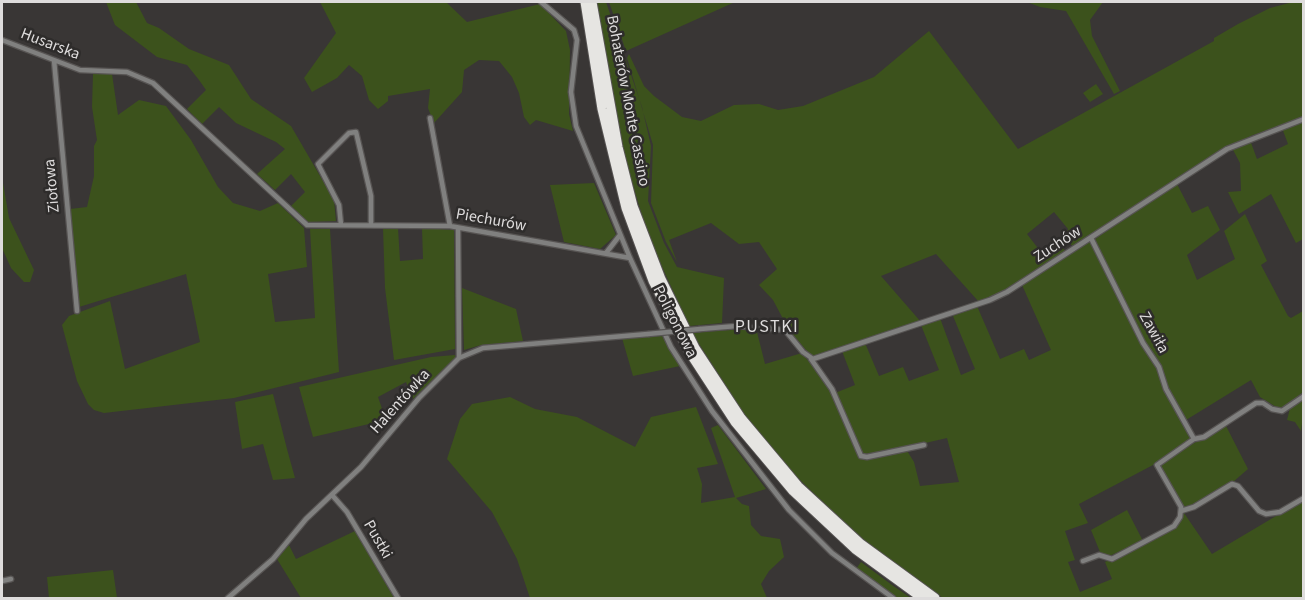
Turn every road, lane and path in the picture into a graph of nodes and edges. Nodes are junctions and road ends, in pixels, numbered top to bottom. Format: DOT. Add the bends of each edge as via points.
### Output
graph roads {
  1 [pos="541,2"];
  2 [pos="585,2"];
  3 [pos="592,2"];
  4 [pos="2,40"];
  5 [pos="54,60"];
  6 [pos="158,87"];
  7 [pos="430,118"];
  8 [pos="1304,119"];
  9 [pos="341,225"];
  10 [pos="371,225"];
  11 [pos="450,226"];
  12 [pos="458,228"];
  13 [pos="620,235"];
  14 [pos="1091,238"];
  15 [pos="606,253"];
  16 [pos="630,258"];
  17 [pos="77,311"];
  18 [pos="459,358"];
  19 [pos="811,358"];
  20 [pos="1304,396"];
  21 [pos="1194,439"];
  22 [pos="924,445"];
  23 [pos="332,495"];
  24 [pos="1304,498"];
  25 [pos="1181,511"];
  26 [pos="1083,561"];
  27 [pos="11,579"];
  28 [pos="2,581"];
  29 [pos="228,598"];
  30 [pos="398,598"];
  31 [pos="893,598"];
  32 [pos="922,598"];
  33 [pos="934,598"];
  1 -- 13 [label="street, Poligonowa" via="574,30 577,40 571,92 576,126"];
  2 -- 32 [label="highway, Bohaterów Monte Cassino" via="602,109 626,208 653,281 688,350 735,422 793,491 855,549"];
  3 -- 33 [label="highway, Bohaterów Monte Cassino" via="618,147 633,206 661,279 695,348 741,418 798,486 861,544"];
  4 -- 5 [label="street, Husarska"];
  5 -- 6 [label="street, Husarska" via="85,71 132,73"];
  5 -- 17 [label="street, Ziołowa"];
  6 -- 9 [label="street, Piechurów" via="307,225"];
  7 -- 11 [label="street"];
  8 -- 14 [label="street, Zuchów" via="1227,149"];
  9 -- 10 [label="street, Piechurów"];
  9 -- 10 [label="street" via="339,205 318,164 349,133 356,132 371,196"];
  10 -- 11 [label="street, Piechurów"];
  11 -- 12 [label="street, Piechurów"];
  12 -- 15 [label="street, Piechurów"];
  12 -- 18 [label="street"];
  13 -- 15 [label="street"];
  13 -- 16 [label="street, Poligonowa"];
  14 -- 19 [label="street, Zuchów" via="998,296"];
  14 -- 21 [label="street, Zawiła"];
  15 -- 16 [label="street, Piechurów"];
  16 -- 31 [label="street, Poligonowa" via="688,376 773,491 825,547"];
  18 -- 19 [label="street, Halentówka, bridge" via="483,348 737,326 785,330"];
  18 -- 23 [label="street, Halentówka"];
  19 -- 22 [label="street" via="832,389 861,456 867,458"];
  20 -- 21 [label="street" via="1282,411 1259,402 1204,437"];
  21 -- 25 [label="street" via="1157,465"];
  23 -- 29 [label="street, Halentówka" via="273,559"];
  23 -- 30 [label="street, Pustki" via="347,512"];
  24 -- 25 [label="street" via="1280,512 1266,514 1258,511 1232,484"];
  25 -- 26 [label="street" via="1172,527 1112,559 1103,556"];
  27 -- 28 [label="street"];
}
